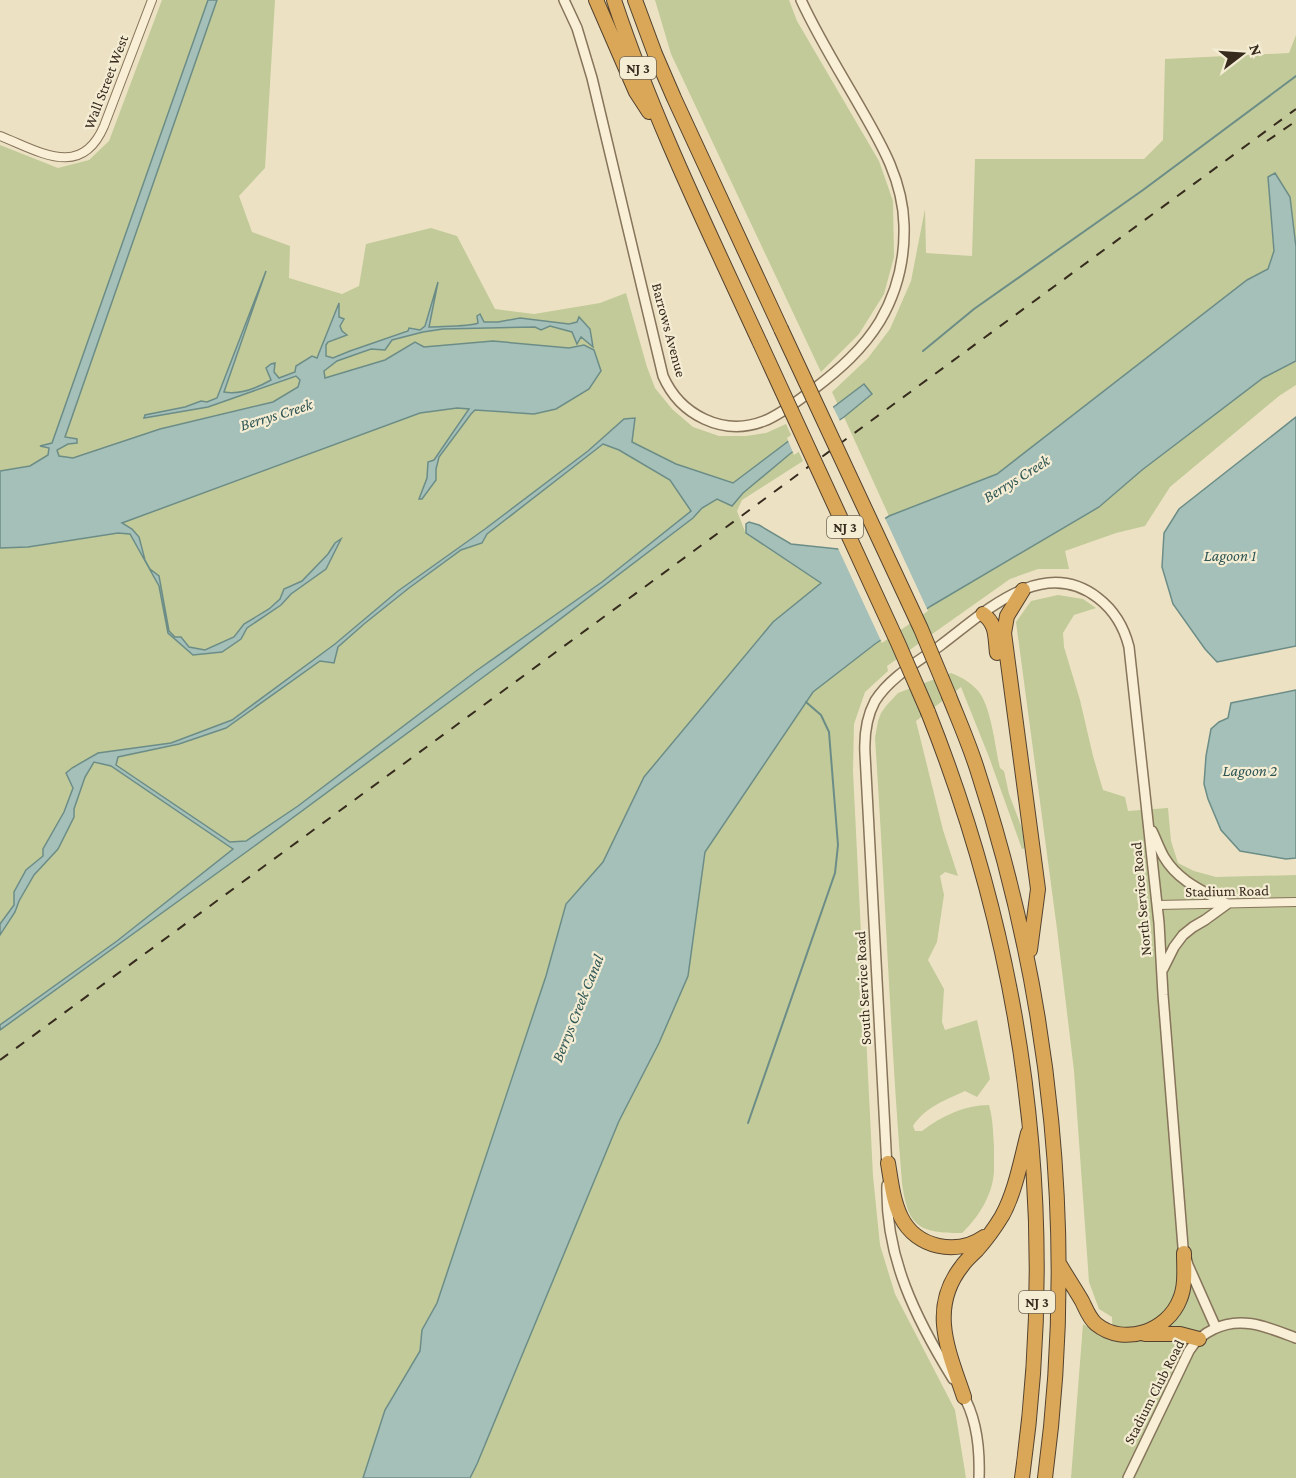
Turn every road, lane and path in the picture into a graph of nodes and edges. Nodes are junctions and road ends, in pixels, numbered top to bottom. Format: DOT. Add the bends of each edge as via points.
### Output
graph roads {
  1 [pos="152,0"];
  2 [pos="564,0"];
  3 [pos="596,0"];
  4 [pos="614,0"];
  5 [pos="635,0"];
  6 [pos="801,0"];
  7 [pos="0,136"];
  8 [pos="665,136"];
  9 [pos="1023,590"];
  10 [pos="983,614"];
  11 [pos="1148,821"];
  12 [pos="1033,849"];
  13 [pos="1296,902"];
  14 [pos="1227,904"];
  15 [pos="1158,905"];
  16 [pos="1028,961"];
  17 [pos="1162,971"];
  18 [pos="1030,1126"];
  19 [pos="888,1163"];
  20 [pos="990,1232"];
  21 [pos="1184,1253"];
  22 [pos="1059,1265"];
  23 [pos="1216,1328"];
  24 [pos="1140,1334"];
  25 [pos="1296,1338"];
  26 [pos="1199,1339"];
  27 [pos="964,1397"];
  28 [pos="1051,1422"];
  29 [pos="979,1478"];
  30 [pos="1022,1478"];
  31 [pos="1045,1478"];
  32 [pos="1052,1478"];
  33 [pos="1128,1478"];
  1 -- 7 [label="street, Wall Street West" via="95,144 77,156 61,158"];
  2 -- 6 [label="street, Barrows Avenue" via="592,78 663,376 673,395 693,414 714,423 736,426 774,416 854,356 885,312 903,254 902,204 892,167"];
  3 -- 8 [label="highway" via="636,92"];
  4 -- 8 [label="highway, NJ 3"];
  5 -- 16 [label="highway, NJ 3, bridge" via="671,91 950,696 994,823"];
  8 -- 18 [label="highway, NJ 3, bridge" via="902,650 962,803 992,909 1016,1018"];
  9 -- 10 [label="street, North Service Road"];
  9 -- 11 [label="street, North Service Road" via="1051,582 1082,588 1102,600 1122,625 1130,655"];
  9 -- 12 [label="highway" via="1007,616 1004,633"];
  10 -- 12 [label="highway" via="994,628 1016,789"];
  10 -- 19 [label="street, South Service Road" via="887,686 866,726"];
  11 -- 14 [label="street" via="1163,855 1179,876"];
  11 -- 15 [label="street, North Service Road"];
  12 -- 16 [label="highway" via="1038,889"];
  13 -- 14 [label="street, Stadium Road"];
  14 -- 15 [label="street, Stadium Road"];
  14 -- 17 [label="street" via="1183,935"];
  15 -- 17 [label="street, North Service Road"];
  16 -- 22 [label="highway, NJ 3" via="1052,1126"];
  17 -- 21 [label="street, North Service Road"];
  18 -- 20 [label="highway" via="1007,1206"];
  18 -- 30 [label="highway, NJ 3" via="1037,1301 1033,1386"];
  19 -- 20 [label="highway" via="900,1216 921,1240 936,1246 959,1247"];
  19 -- 27 [label="street, South Service Road" via="887,1210 897,1266 929,1337"];
  20 -- 27 [label="highway" via="957,1274 944,1311 946,1341"];
  21 -- 23 [label="street, North Service Road"];
  21 -- 24 [label="highway" via="1183,1289 1177,1306 1164,1321"];
  22 -- 24 [label="highway" via="1097,1324 1118,1333"];
  22 -- 28 [label="highway, NJ 3"];
  23 -- 25 [label="street" via="1247,1322"];
  23 -- 26 [label="street, Stadium Club Road"];
  24 -- 26 [label="highway" via="1180,1334"];
  26 -- 33 [label="street, Stadium Club Road" via="1186,1357"];
  27 -- 29 [label="street, South Service Road" via="977,1440"];
  28 -- 31 [label="highway, NJ 3"];
  28 -- 32 [label="highway"];
}
